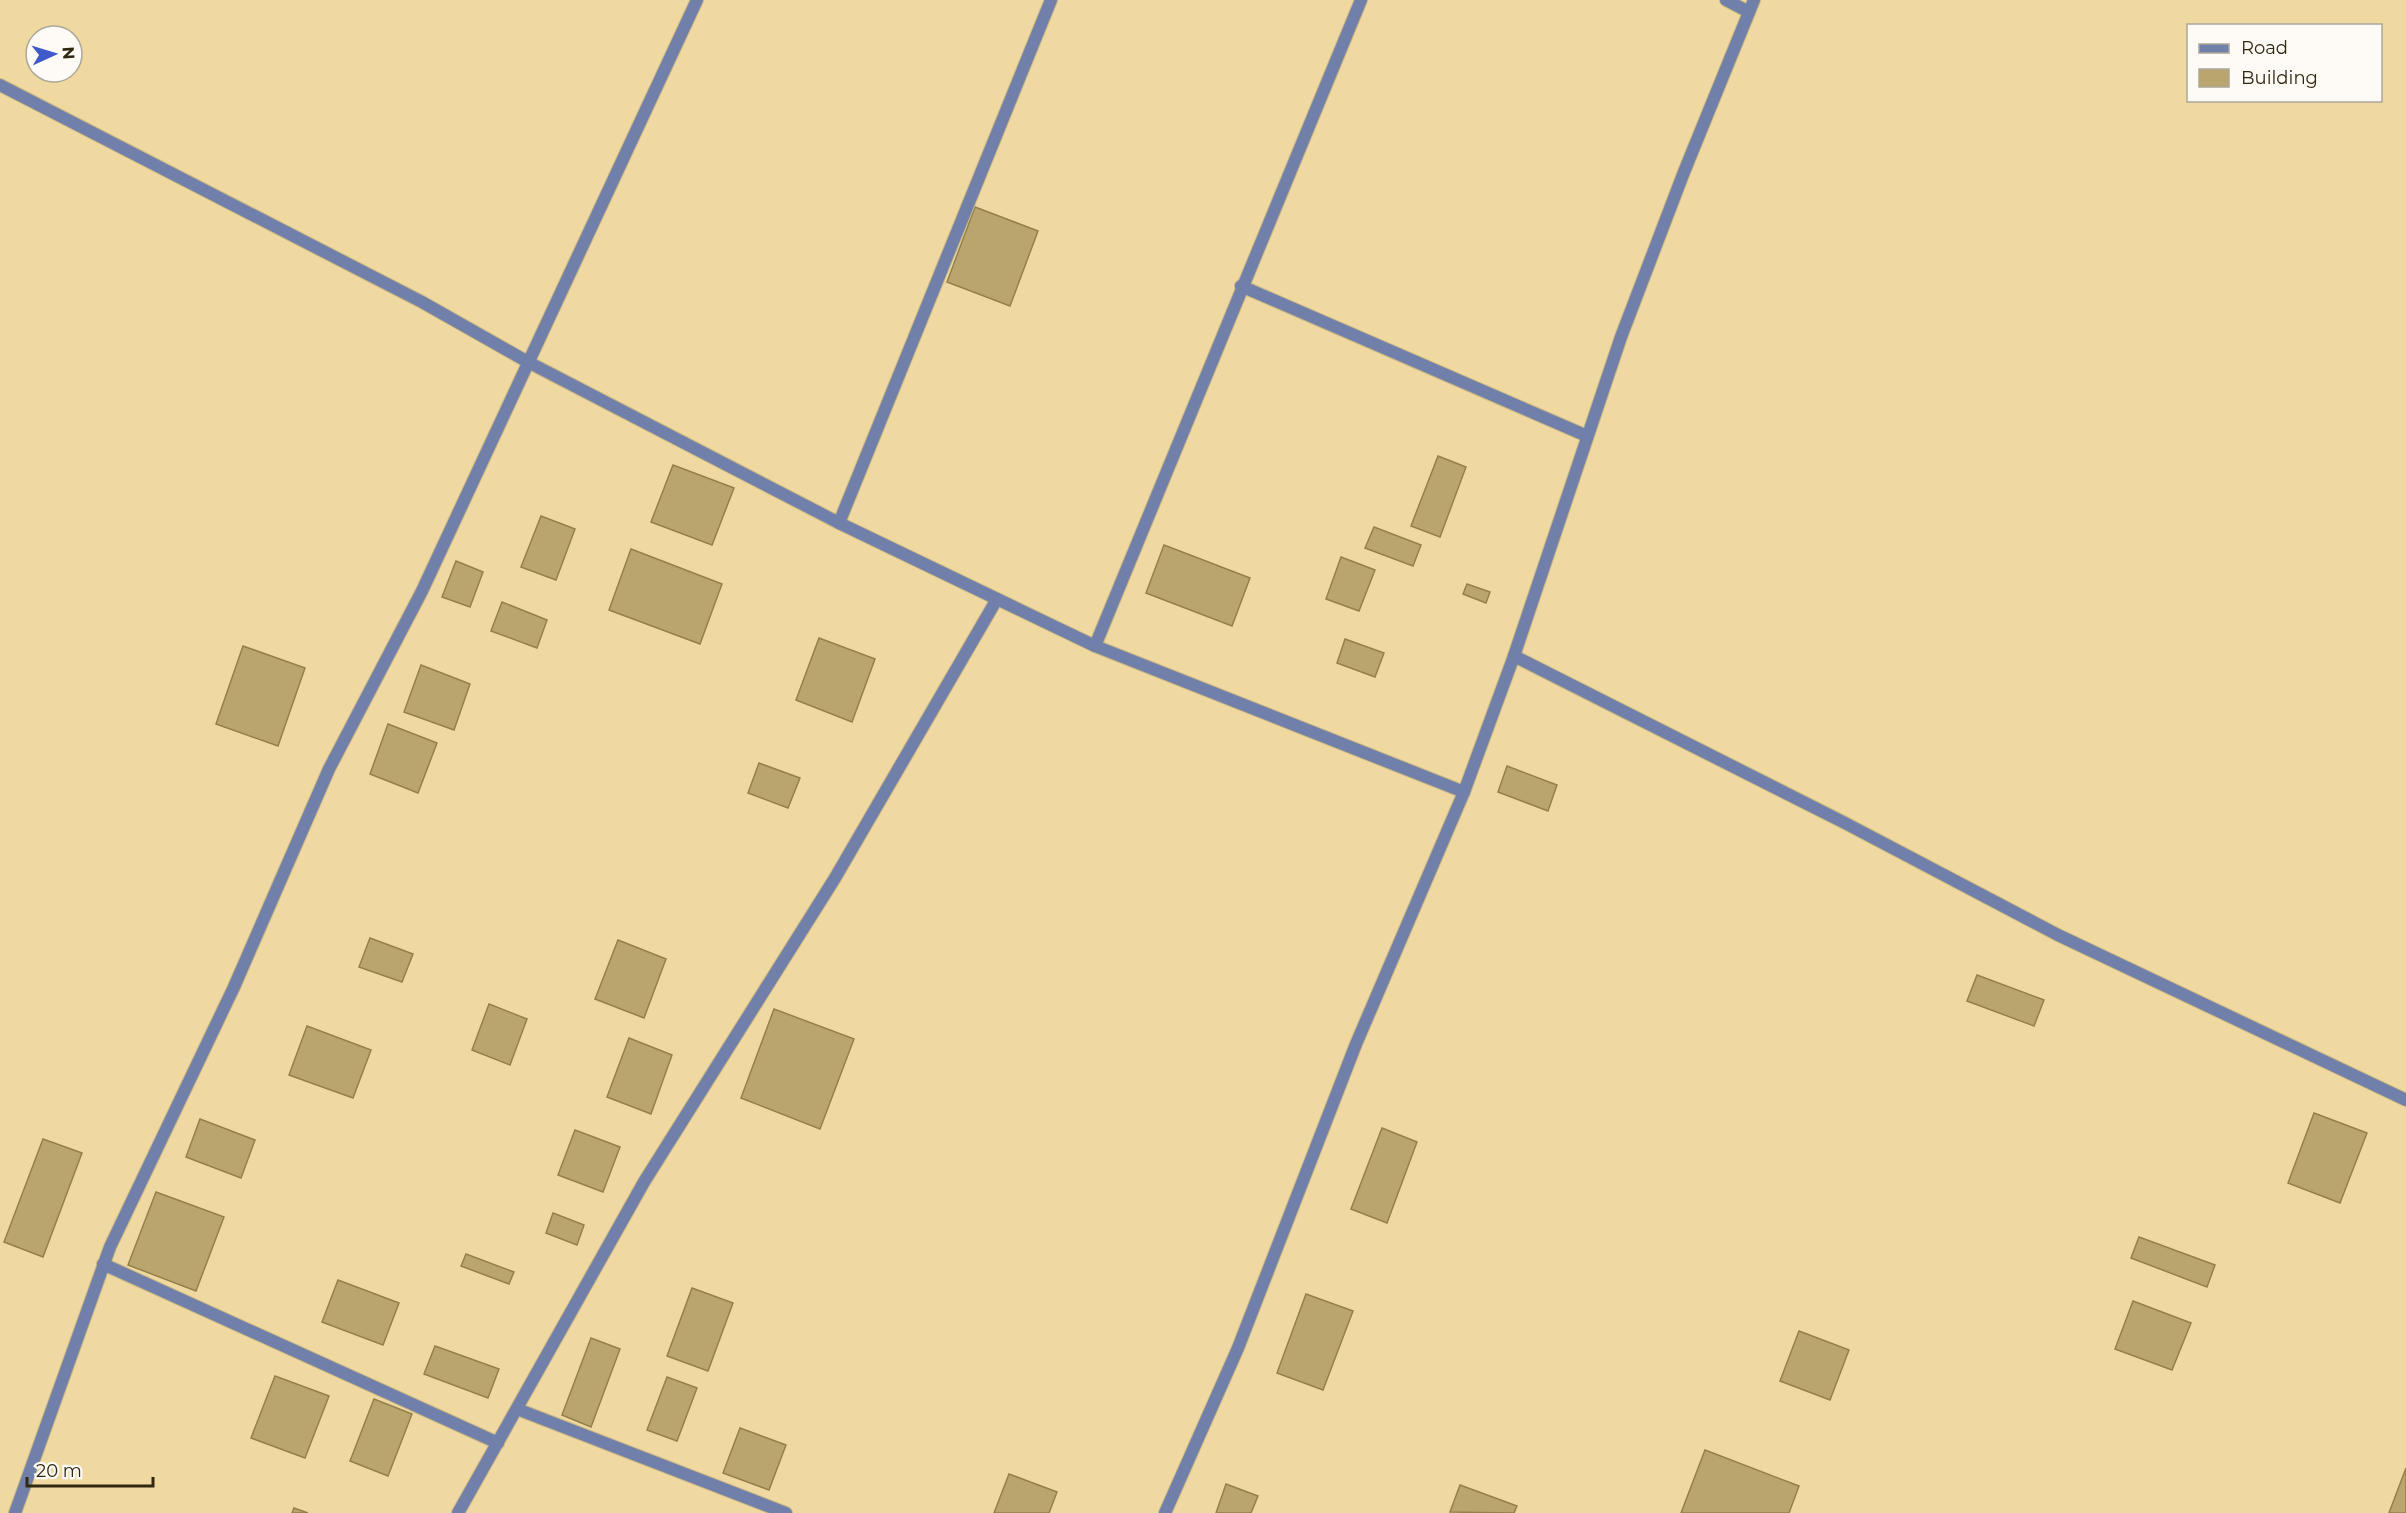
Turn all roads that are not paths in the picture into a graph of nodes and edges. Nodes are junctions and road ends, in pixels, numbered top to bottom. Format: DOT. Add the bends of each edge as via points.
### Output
graph roads {
  1 [pos="697,0"];
  2 [pos="1051,0"];
  3 [pos="1361,0"];
  4 [pos="1726,0"];
  5 [pos="1752,6"];
  6 [pos="0,85"];
  7 [pos="1241,286"];
  8 [pos="528,362"];
  9 [pos="1587,436"];
  10 [pos="839,523"];
  11 [pos="997,599"];
  12 [pos="1095,646"];
  13 [pos="1514,656"];
  14 [pos="1464,792"];
  15 [pos="2406,1100"];
  16 [pos="103,1264"];
  17 [pos="517,1409"];
  18 [pos="498,1443"];
  19 [pos="15,1513"];
  20 [pos="458,1513"];
  21 [pos="786,1513"];
  22 [pos="1165,1513"];
  1 -- 8 [label="street"];
  2 -- 10 [label="street"];
  3 -- 7 [label="street"];
  4 -- 5 [label="street"];
  5 -- 9 [label="street" via="1625,326"];
  6 -- 8 [label="street" via="422,302"];
  7 -- 9 [label="street"];
  7 -- 12 [label="street"];
  8 -- 10 [label="street"];
  8 -- 16 [label="street" via="422,591 329,769 234,987"];
  9 -- 13 [label="street"];
  10 -- 11 [label="street"];
  11 -- 12 [label="street"];
  11 -- 17 [label="street" via="835,878 644,1182"];
  12 -- 14 [label="street"];
  13 -- 14 [label="street"];
  13 -- 15 [label="street" via="2058,935"];
  14 -- 22 [label="street" via="1356,1044 1238,1348"];
  16 -- 18 [label="street"];
  16 -- 19 [label="street"];
  17 -- 18 [label="street"];
  17 -- 21 [label="street"];
  18 -- 20 [label="street"];
}
